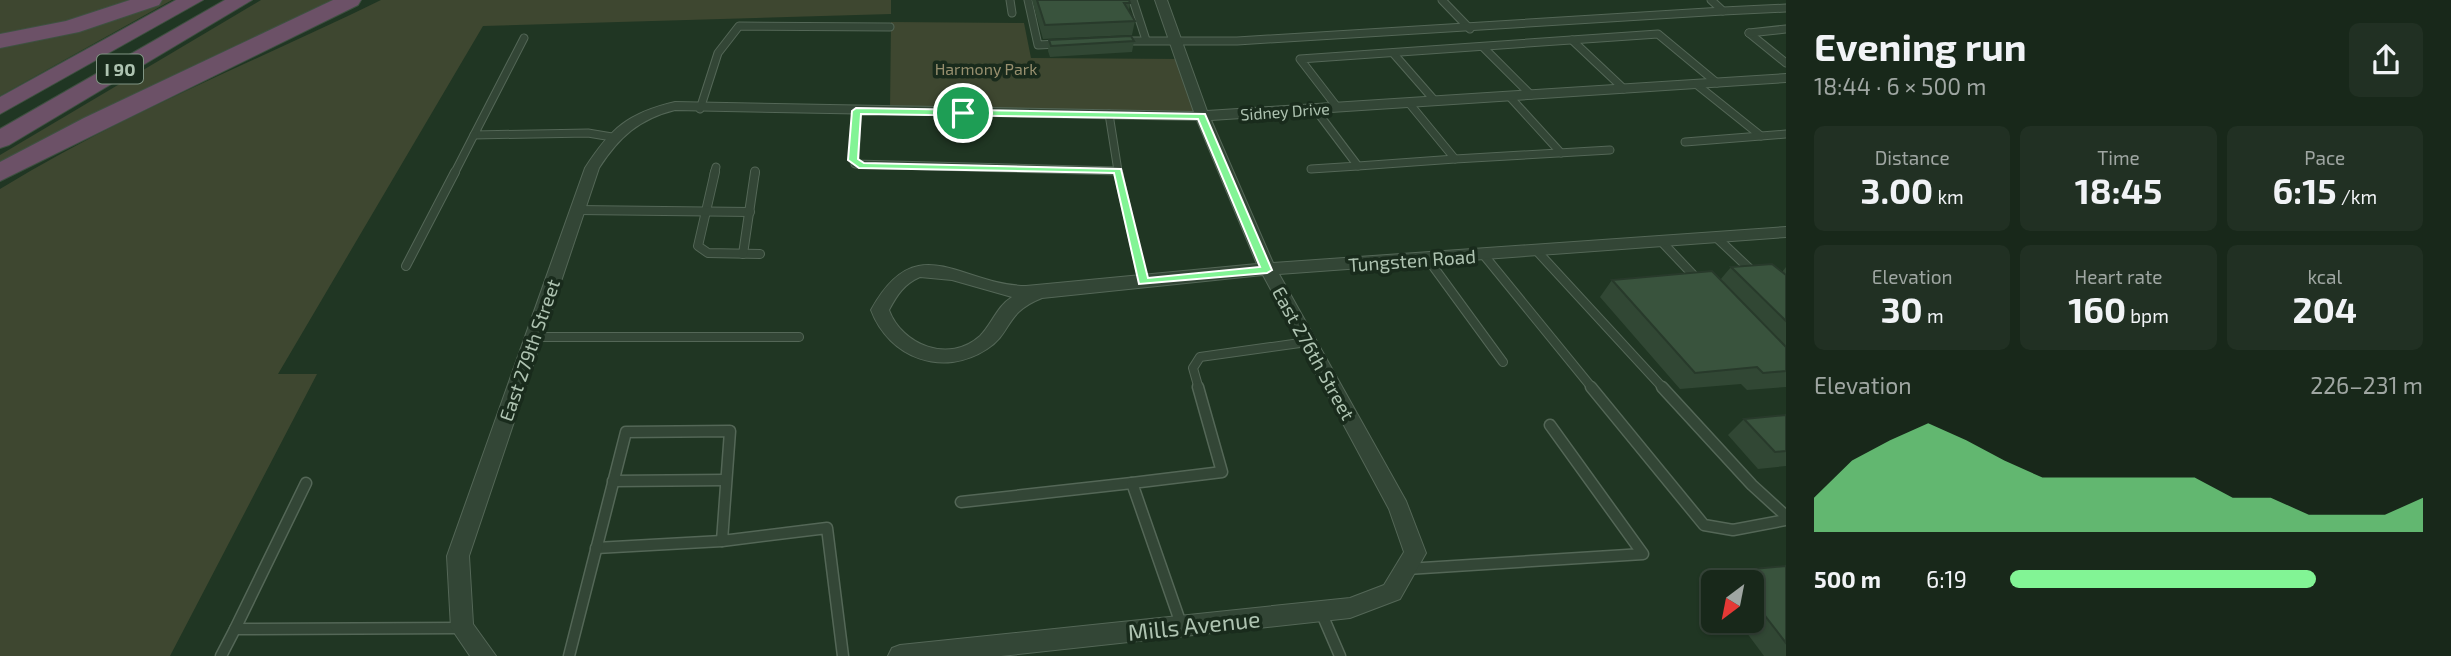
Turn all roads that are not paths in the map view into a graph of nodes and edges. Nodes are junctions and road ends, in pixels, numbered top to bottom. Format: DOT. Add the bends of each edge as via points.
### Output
graph roads {
  1 [pos="151,0"];
  2 [pos="192,0"];
  3 [pos="241,0"];
  4 [pos="350,0"];
  5 [pos="1010,0"];
  6 [pos="1028,0"];
  7 [pos="1133,0"];
  8 [pos="1161,0"];
  9 [pos="1441,0"];
  10 [pos="1711,0"];
  11 [pos="1786,8"];
  12 [pos="1723,11"];
  13 [pos="1012,13"];
  14 [pos="890,27"];
  15 [pos="1469,29"];
  16 [pos="1786,29"];
  17 [pos="524,38"];
  18 [pos="1146,40"];
  19 [pos="1572,40"];
  20 [pos="0,41"];
  21 [pos="1119,41"];
  22 [pos="1175,41"];
  23 [pos="1065,43"];
  24 [pos="1483,47"];
  25 [pos="1393,53"];
  26 [pos="1786,63"];
  27 [pos="1786,78"];
  28 [pos="1717,83"];
  29 [pos="1696,84"];
  30 [pos="1624,89"];
  31 [pos="1531,95"];
  32 [pos="1509,96"];
  33 [pos="1435,101"];
  34 [pos="1409,103"];
  35 [pos="0,107"];
  36 [pos="1337,107"];
  37 [pos="699,109"];
  38 [pos="1315,109"];
  39 [pos="856,111"];
  40 [pos="1109,114"];
  41 [pos="1202,116"];
  42 [pos="1786,134"];
  43 [pos="474,135"];
  44 [pos="612,136"];
  45 [pos="1761,136"];
  46 [pos="0,140"];
  47 [pos="1685,142"];
  48 [pos="1610,150"];
  49 [pos="1562,153"];
  50 [pos="1455,159"];
  51 [pos="1358,166"];
  52 [pos="716,167"];
  53 [pos="1311,169"];
  54 [pos="755,171"];
  55 [pos="1118,171"];
  56 [pos="0,173"];
  57 [pos="578,210"];
  58 [pos="704,211"];
  59 [pos="750,212"];
  60 [pos="1786,232"];
  61 [pos="1716,237"];
  62 [pos="1661,241"];
  63 [pos="1536,250"];
  64 [pos="743,254"];
  65 [pos="760,254"];
  66 [pos="1483,254"];
  67 [pos="1427,258"];
  68 [pos="407,266"];
  69 [pos="1267,270"];
  70 [pos="1760,279"];
  71 [pos="1143,282"];
  72 [pos="1703,285"];
  73 [pos="1039,292"];
  74 [pos="534,337"];
  75 [pos="799,337"];
  76 [pos="1307,342"];
  77 [pos="1503,362"];
  78 [pos="1549,425"];
  79 [pos="725,480"];
  80 [pos="613,481"];
  81 [pos="306,482"];
  82 [pos="1132,482"];
  83 [pos="961,502"];
  84 [pos="1786,518"];
  85 [pos="722,541"];
  86 [pos="596,548"];
  87 [pos="1405,570"];
  88 [pos="1321,611"];
  89 [pos="1181,626"];
  90 [pos="462,628"];
  91 [pos="235,629"];
  92 [pos="221,656"];
  93 [pos="484,656"];
  94 [pos="569,656"];
  95 [pos="843,656"];
  96 [pos="900,656"];
  97 [pos="1340,656"];
  1 -- 20 [label="highway" via="71,27"];
  2 -- 35 [label="highway, I 90"];
  3 -- 46 [label="highway, I 90"];
  4 -- 56 [label="highway" via="93,123"];
  5 -- 13 [label="lane"];
  6 -- 23 [label="lane" via="1038,45"];
  7 -- 18 [label="lane"];
  8 -- 22 [label="street, East 276th Street"];
  9 -- 15 [label="lane"];
  10 -- 12 [label="lane"];
  11 -- 12 [label="lane"];
  12 -- 15 [label="lane"];
  14 -- 37 [label="lane" via="739,26 718,54"];
  15 -- 22 [label="lane"];
  16 -- 26 [label="lane" via="1749,33"];
  17 -- 43 [label="lane"];
  18 -- 21 [label="lane"];
  18 -- 22 [label="lane"];
  19 -- 24 [label="lane"];
  19 -- 28 [label="lane" via="1658,34"];
  19 -- 30 [label="lane"];
  22 -- 41 [label="street, East 276th Street"];
  24 -- 25 [label="lane"];
  24 -- 31 [label="lane"];
  25 -- 33 [label="lane"];
  25 -- 36 [label="lane" via="1300,59"];
  27 -- 28 [label="street, Sidney Drive"];
  28 -- 29 [label="street, Sidney Drive"];
  29 -- 30 [label="street, Sidney Drive"];
  29 -- 45 [label="lane"];
  30 -- 31 [label="street, Sidney Drive"];
  31 -- 32 [label="street, Sidney Drive"];
  32 -- 33 [label="street, Sidney Drive"];
  32 -- 49 [label="lane"];
  33 -- 34 [label="street, Sidney Drive"];
  34 -- 36 [label="street, Sidney Drive"];
  34 -- 50 [label="lane"];
  36 -- 38 [label="street, Sidney Drive"];
  37 -- 39 [label="street, Sidney Drive"];
  37 -- 44 [label="street, East 279th Street" via="675,106 653,111"];
  38 -- 41 [label="street, Sidney Drive"];
  38 -- 51 [label="lane"];
  39 -- 40 [label="street, Sidney Drive"];
  39 -- 55 [label="lane" via="855,164"];
  40 -- 41 [label="street, Sidney Drive"];
  40 -- 55 [label="lane"];
  41 -- 69 [label="street, East 276th Street"];
  42 -- 45 [label="lane"];
  43 -- 44 [label="lane"];
  43 -- 68 [label="lane"];
  44 -- 57 [label="street, East 279th Street" via="592,168"];
  45 -- 47 [label="lane"];
  48 -- 49 [label="lane"];
  49 -- 50 [label="lane"];
  50 -- 51 [label="lane"];
  51 -- 53 [label="lane"];
  52 -- 58 [label="lane"];
  54 -- 59 [label="lane"];
  55 -- 71 [label="lane"];
  57 -- 58 [label="lane"];
  57 -- 74 [label="street, East 279th Street"];
  58 -- 59 [label="lane"];
  58 -- 64 [label="lane" via="698,246 708,253"];
  59 -- 64 [label="lane"];
  60 -- 61 [label="street, Tungsten Road"];
  61 -- 62 [label="street, Tungsten Road"];
  61 -- 70 [label="lane"];
  62 -- 63 [label="street, Tungsten Road"];
  62 -- 72 [label="lane"];
  63 -- 66 [label="street, Tungsten Road"];
  63 -- 84 [label="lane"];
  64 -- 65 [label="lane"];
  66 -- 67 [label="street, Tungsten Road"];
  66 -- 84 [label="lane" via="1704,525 1726,530"];
  67 -- 69 [label="street, Tungsten Road"];
  67 -- 77 [label="lane"];
  69 -- 71 [label="street, Tungsten Road"];
  69 -- 76 [label="street, East 276th Street"];
  71 -- 73 [label="street, Tungsten Road"];
  73 -- 73 [label="street, Tungsten Road" via="1010,291 968,276 928,270 894,285 880,310 884,327 898,342 941,356 964,353 983,343 1012,304"];
  74 -- 75 [label="lane"];
  74 -- 90 [label="street, East 279th Street" via="458,556"];
  76 -- 82 [label="lane" via="1200,357 1193,368 1222,472"];
  76 -- 87 [label="street, East 276th Street" via="1399,507 1415,553"];
  78 -- 87 [label="lane" via="1643,554"];
  79 -- 80 [label="lane"];
  79 -- 80 [label="lane" via="730,431 625,432"];
  79 -- 85 [label="lane"];
  80 -- 86 [label="lane"];
  81 -- 91 [label="lane"];
  82 -- 83 [label="lane"];
  82 -- 89 [label="lane"];
  85 -- 86 [label="lane"];
  85 -- 95 [label="lane" via="827,527"];
  86 -- 94 [label="lane"];
  87 -- 88 [label="street, Mills Avenue" via="1392,592 1350,608"];
  88 -- 89 [label="street, Mills Avenue"];
  88 -- 97 [label="lane"];
  89 -- 96 [label="street, Mills Avenue"];
  90 -- 91 [label="lane"];
  90 -- 93 [label="street"];
  91 -- 92 [label="lane"];
}
